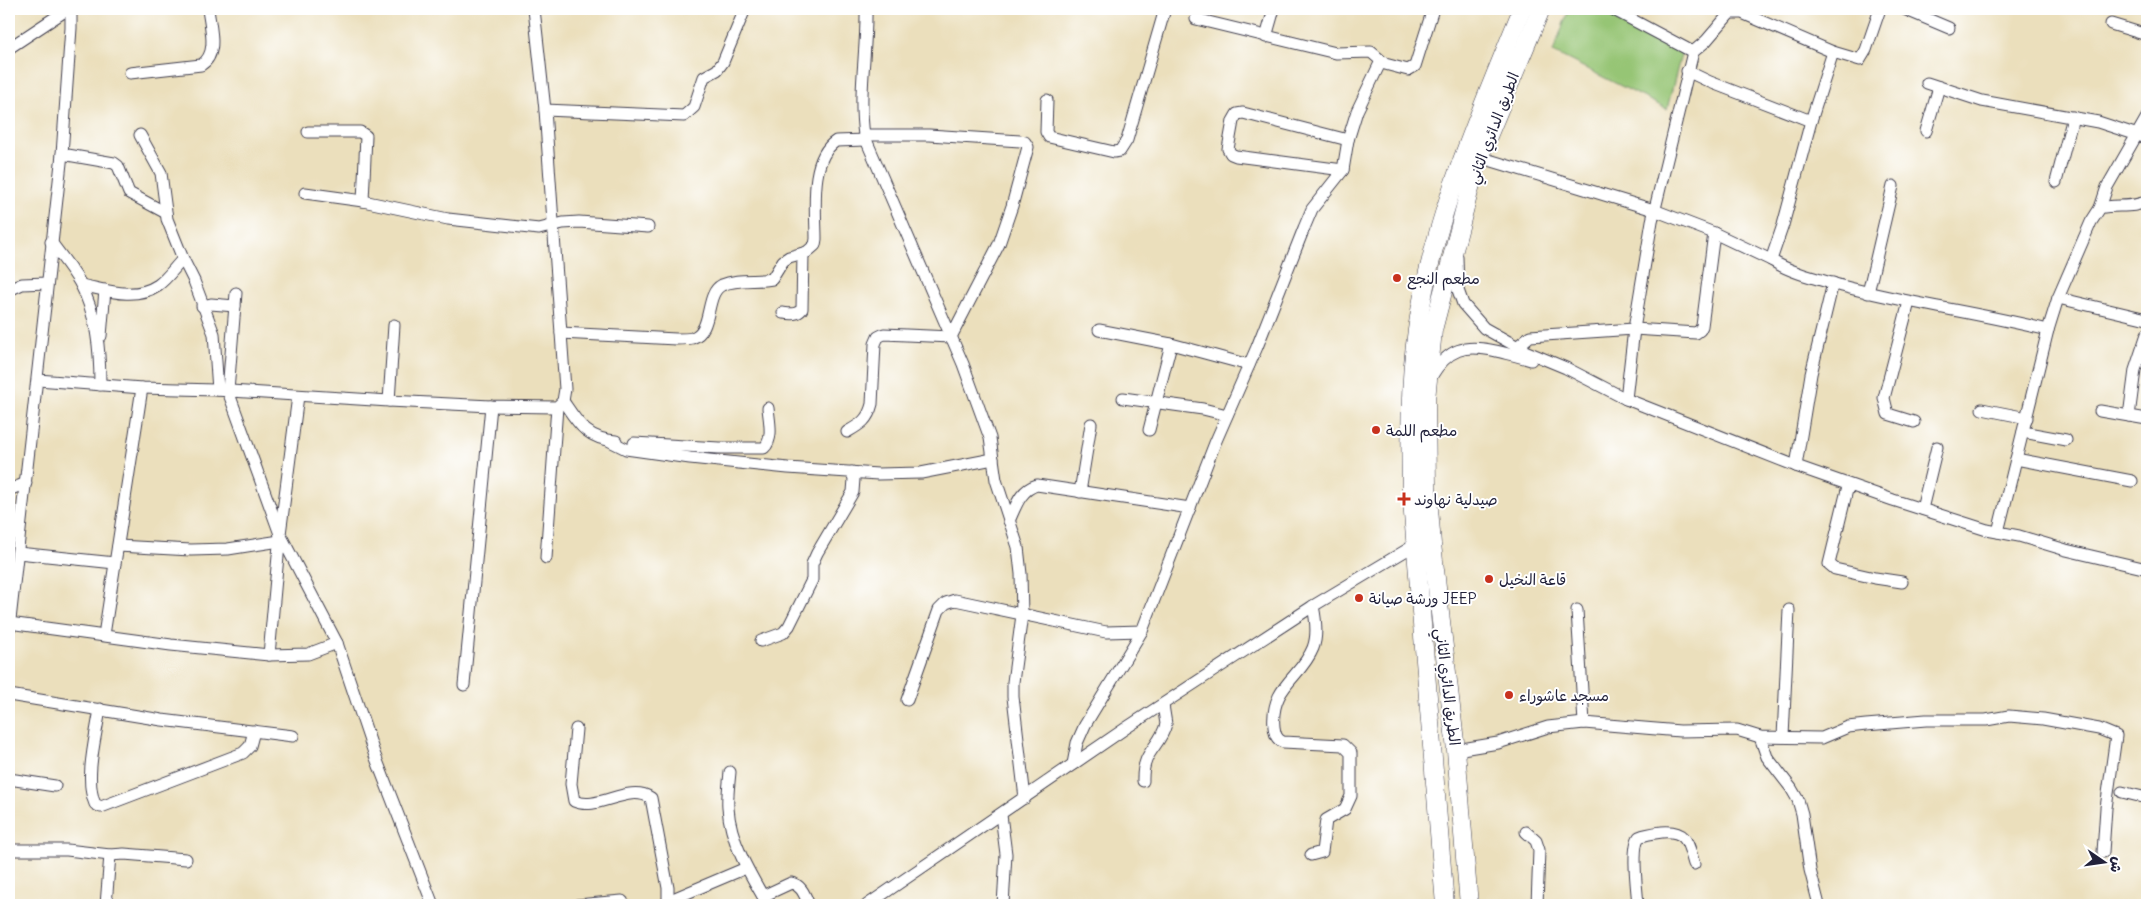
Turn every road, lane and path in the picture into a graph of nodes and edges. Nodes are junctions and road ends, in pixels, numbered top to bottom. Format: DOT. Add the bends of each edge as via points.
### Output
graph roads {
  1 [pos="69,9"];
  2 [pos="208,9"];
  3 [pos="534,9"];
  4 [pos="745,9"];
  5 [pos="866,9"];
  6 [pos="1165,9"];
  7 [pos="1274,9"];
  8 [pos="1434,9"];
  9 [pos="1522,9"];
  10 [pos="1541,9"];
  11 [pos="1612,9"];
  12 [pos="1880,9"];
  13 [pos="1904,9"];
  14 [pos="1731,11"];
  15 [pos="1196,19"];
  16 [pos="2111,24"];
  17 [pos="1949,28"];
  18 [pos="2147,35"];
  19 [pos="1266,36"];
  20 [pos="9,48"];
  21 [pos="1693,52"];
  22 [pos="1833,52"];
  23 [pos="1381,61"];
  24 [pos="1687,71"];
  25 [pos="130,73"];
  26 [pos="1927,83"];
  27 [pos="1939,87"];
  28 [pos="1047,100"];
  29 [pos="545,110"];
  30 [pos="2073,117"];
  31 [pos="2147,117"];
  32 [pos="1811,121"];
  33 [pos="1926,131"];
  34 [pos="308,132"];
  35 [pos="140,135"];
  36 [pos="2142,136"];
  37 [pos="865,137"];
  38 [pos="1348,140"];
  39 [pos="62,154"];
  40 [pos="1479,157"];
  41 [pos="1343,170"];
  42 [pos="2056,182"];
  43 [pos="1893,186"];
  44 [pos="305,193"];
  45 [pos="363,201"];
  46 [pos="2147,201"];
  47 [pos="2100,208"];
  48 [pos="1654,210"];
  49 [pos="166,214"];
  50 [pos="554,225"];
  51 [pos="648,227"];
  52 [pos="1459,231"];
  53 [pos="1714,233"];
  54 [pos="51,242"];
  55 [pos="804,253"];
  56 [pos="183,259"];
  57 [pos="1770,260"];
  58 [pos="47,283"];
  59 [pos="1833,283"];
  60 [pos="81,284"];
  61 [pos="9,290"];
  62 [pos="105,290"];
  63 [pos="236,293"];
  64 [pos="1868,293"];
  65 [pos="2058,298"];
  66 [pos="1909,302"];
  67 [pos="202,306"];
  68 [pos="235,306"];
  69 [pos="783,313"];
  70 [pos="2147,319"];
  71 [pos="394,325"];
  72 [pos="1099,330"];
  73 [pos="1634,330"];
  74 [pos="2048,330"];
  75 [pos="561,333"];
  76 [pos="2147,334"];
  77 [pos="950,337"];
  78 [pos="1171,344"];
  79 [pos="100,347"];
  80 [pos="1517,347"];
  81 [pos="1250,365"];
  82 [pos="38,380"];
  83 [pos="1427,383"];
  84 [pos="100,385"];
  85 [pos="142,388"];
  86 [pos="223,390"];
  87 [pos="298,396"];
  88 [pos="1123,398"];
  89 [pos="1626,399"];
  90 [pos="389,401"];
  91 [pos="1155,403"];
  92 [pos="560,404"];
  93 [pos="491,406"];
  94 [pos="768,408"];
  95 [pos="1982,410"];
  96 [pos="2100,411"];
  97 [pos="1227,415"];
  98 [pos="2129,416"];
  99 [pos="2027,418"];
  100 [pos="2147,419"];
  101 [pos="1914,422"];
  102 [pos="1091,424"];
  103 [pos="1149,430"];
  104 [pos="847,432"];
  105 [pos="2023,432"];
  106 [pos="2066,440"];
  107 [pos="610,441"];
  108 [pos="1937,447"];
  109 [pos="993,459"];
  110 [pos="2016,459"];
  111 [pos="1796,466"];
  112 [pos="852,472"];
  113 [pos="2132,480"];
  114 [pos="26,483"];
  115 [pos="9,490"];
  116 [pos="1847,490"];
  117 [pos="1080,492"];
  118 [pos="1190,508"];
  119 [pos="1922,509"];
  120 [pos="1009,521"];
  121 [pos="1998,532"];
  122 [pos="280,537"];
  123 [pos="1415,545"];
  124 [pos="118,546"];
  125 [pos="18,553"];
  126 [pos="546,558"];
  127 [pos="115,563"];
  128 [pos="2147,569"];
  129 [pos="2147,573"];
  130 [pos="1902,582"];
  131 [pos="1313,606"];
  132 [pos="1577,610"];
  133 [pos="1789,610"];
  134 [pos="1022,615"];
  135 [pos="9,623"];
  136 [pos="9,630"];
  137 [pos="1142,631"];
  138 [pos="104,635"];
  139 [pos="337,642"];
  140 [pos="761,642"];
  141 [pos="269,655"];
  142 [pos="464,685"];
  143 [pos="9,695"];
  144 [pos="907,700"];
  145 [pos="1163,704"];
  146 [pos="100,709"];
  147 [pos="1584,723"];
  148 [pos="576,730"];
  149 [pos="254,731"];
  150 [pos="293,736"];
  151 [pos="1760,737"];
  152 [pos="1783,737"];
  153 [pos="1456,750"];
  154 [pos="1073,764"];
  155 [pos="730,772"];
  156 [pos="9,779"];
  157 [pos="1143,781"];
  158 [pos="55,786"];
  159 [pos="2122,792"];
  160 [pos="1025,798"];
  161 [pos="2147,798"];
  162 [pos="1001,815"];
  163 [pos="1526,832"];
  164 [pos="9,850"];
  165 [pos="2103,852"];
  166 [pos="110,856"];
  167 [pos="1311,856"];
  168 [pos="186,859"];
  169 [pos="1694,864"];
  170 [pos="746,868"];
  171 [pos="765,901"];
  172 [pos="666,903"];
  173 [pos="106,905"];
  174 [pos="432,905"];
  175 [pos="577,905"];
  176 [pos="625,905"];
  177 [pos="810,905"];
  178 [pos="867,905"];
  179 [pos="1003,905"];
  180 [pos="1445,905"];
  181 [pos="1470,905"];
  182 [pos="1537,905"];
  183 [pos="1638,905"];
  184 [pos="1819,905"];
  1 -- 20 [label="street"];
  1 -- 39 [label="street" via="71,28"];
  2 -- 25 [label="street" via="212,53 208,61 201,65"];
  3 -- 29 [label="street"];
  4 -- 29 [label="street" via="723,62 717,70 704,77 694,107 684,116"];
  5 -- 37 [label="street" via="860,89"];
  6 -- 28 [label="street" via="1127,140 1120,151 1049,137 1046,132"];
  7 -- 19 [label="street"];
  8 -- 23 [label="street" via="1412,69 1392,67"];
  9 -- 123 [label="highway, الطريق الدائري الثاني" via="1462,156 1426,280 1415,344 1411,397"];
  10 -- 40 [label="highway, الطريق الدائري الثاني"];
  11 -- 21 [label="street"];
  12 -- 22 [label="street" via="1862,59"];
  13 -- 17 [label="street"];
  14 -- 21 [label="street"];
  14 -- 22 [label="street" via="1749,15"];
  15 -- 19 [label="street"];
  16 -- 18 [label="street"];
  19 -- 23 [label="street" via="1336,53 1371,52"];
  21 -- 24 [label="street"];
  22 -- 32 [label="street"];
  23 -- 38 [label="street" via="1357,111"];
  24 -- 32 [label="street"];
  24 -- 48 [label="street"];
  26 -- 27 [label="street"];
  27 -- 30 [label="street" via="1982,101"];
  27 -- 33 [label="street"];
  29 -- 50 [label="street"];
  30 -- 36 [label="street" via="2119,127"];
  30 -- 42 [label="street"];
  31 -- 36 [label="street"];
  32 -- 57 [label="street" via="1783,226"];
  34 -- 45 [label="street" via="360,132 366,136"];
  35 -- 49 [label="street" via="164,180"];
  36 -- 47 [label="street" via="2107,187"];
  37 -- 55 [label="street" via="836,142 821,158 817,171 816,239 811,249"];
  37 -- 77 [label="street"];
  37 -- 77 [label="street" via="930,135 1020,141 1028,147 999,244"];
  38 -- 41 [label="street"];
  38 -- 41 [label="street" via="1243,113 1237,114 1233,121 1228,148 1236,156"];
  39 -- 49 [label="street" via="114,163 129,193"];
  39 -- 54 [label="street"];
  40 -- 48 [label="street"];
  40 -- 52 [label="highway, الطريق الدائري الثاني"];
  41 -- 81 [label="street" via="1312,210"];
  43 -- 64 [label="street"];
  44 -- 45 [label="street"];
  45 -- 50 [label="street" via="448,219 539,229"];
  46 -- 47 [label="street" via="2132,206"];
  47 -- 65 [label="street"];
  48 -- 53 [label="street"];
  48 -- 73 [label="street"];
  49 -- 56 [label="street"];
  50 -- 51 [label="street" via="579,222"];
  50 -- 75 [label="street"];
  52 -- 80 [label="street" via="1457,280 1463,304 1484,328"];
  52 -- 83 [label="highway, الطريق الدائري الثاني" via="1433,330"];
  53 -- 57 [label="street"];
  53 -- 73 [label="street" via="1700,330 1690,334"];
  54 -- 58 [label="street"];
  54 -- 60 [label="street"];
  55 -- 69 [label="street" via="804,304 799,313"];
  55 -- 75 [label="street" via="783,261 772,280 739,281 721,286 716,290 704,326 691,338"];
  56 -- 62 [label="street" via="159,284 146,291 129,295"];
  56 -- 67 [label="street"];
  57 -- 59 [label="street"];
  58 -- 61 [label="street" via="22,284"];
  58 -- 82 [label="street"];
  59 -- 64 [label="street"];
  59 -- 111 [label="street" via="1811,374"];
  60 -- 62 [label="street"];
  60 -- 79 [label="street"];
  62 -- 79 [label="street"];
  63 -- 68 [label="street"];
  64 -- 66 [label="street"];
  65 -- 70 [label="street"];
  65 -- 74 [label="street"];
  66 -- 74 [label="street"];
  66 -- 101 [label="street" via="1884,398 1888,414"];
  67 -- 68 [label="street"];
  67 -- 86 [label="street" via="214,334"];
  68 -- 86 [label="street"];
  71 -- 90 [label="street"];
  72 -- 78 [label="street"];
  73 -- 80 [label="street" via="1530,336"];
  73 -- 89 [label="street"];
  74 -- 99 [label="street"];
  75 -- 92 [label="street" via="565,389"];
  76 -- 98 [label="street" via="2135,370"];
  77 -- 104 [label="street" via="884,334 878,337 870,413 865,421"];
  77 -- 109 [label="street" via="985,423"];
  78 -- 81 [label="street"];
  78 -- 91 [label="street"];
  79 -- 84 [label="street"];
  80 -- 89 [label="street"];
  81 -- 97 [label="street"];
  82 -- 84 [label="street"];
  82 -- 114 [label="street"];
  83 -- 116 [label="street" via="1442,360 1461,349 1478,347 1523,357 1724,445"];
  83 -- 153 [label="highway, الطريق الدائري الثاني" via="1428,496"];
  84 -- 85 [label="street"];
  85 -- 86 [label="street"];
  85 -- 124 [label="street"];
  86 -- 87 [label="street"];
  86 -- 122 [label="street"];
  87 -- 90 [label="street"];
  87 -- 122 [label="street"];
  88 -- 91 [label="street"];
  89 -- 111 [label="street"];
  90 -- 93 [label="street"];
  91 -- 97 [label="street"];
  91 -- 103 [label="street"];
  92 -- 93 [label="street"];
  92 -- 107 [label="street" via="585,431"];
  92 -- 126 [label="street"];
  93 -- 142 [label="street"];
  94 -- 107 [label="street" via="770,438 764,448"];
  95 -- 99 [label="street"];
  96 -- 98 [label="street"];
  97 -- 118 [label="street"];
  98 -- 100 [label="street"];
  99 -- 105 [label="street"];
  102 -- 117 [label="street"];
  105 -- 106 [label="street"];
  105 -- 110 [label="street"];
  107 -- 112 [label="street" via="626,449 690,458"];
  108 -- 119 [label="street"];
  109 -- 112 [label="street" via="921,473"];
  109 -- 120 [label="street"];
  110 -- 113 [label="street"];
  110 -- 121 [label="street"];
  111 -- 119 [label="street"];
  112 -- 140 [label="street" via="853,492 817,553 812,564 812,580 789,626 783,633"];
  114 -- 115 [label="street"];
  114 -- 125 [label="street"];
  116 -- 129 [label="street" via="1914,514 2028,546"];
  116 -- 130 [label="street" via="1829,564 1843,571"];
  117 -- 118 [label="street"];
  117 -- 120 [label="street" via="1037,485 1029,488 1021,495"];
  118 -- 137 [label="street"];
  119 -- 121 [label="street"];
  120 -- 134 [label="street" via="1018,548"];
  121 -- 128 [label="street"];
  122 -- 124 [label="street" via="228,549"];
  122 -- 139 [label="street"];
  122 -- 141 [label="street"];
  123 -- 131 [label="street"];
  123 -- 180 [label="highway, الطريق الدائري الثاني"];
  124 -- 127 [label="street"];
  125 -- 127 [label="street"];
  125 -- 135 [label="street"];
  127 -- 138 [label="street"];
  131 -- 145 [label="street"];
  131 -- 167 [label="street" via="1316,623 1313,648 1279,697 1274,716 1276,736 1283,742 1343,745 1350,753 1352,763 1350,802 1345,809 1326,820 1322,852"];
  132 -- 147 [label="street"];
  133 -- 152 [label="street"];
  134 -- 137 [label="street" via="1106,632"];
  134 -- 144 [label="street" via="955,600 946,603 937,616"];
  134 -- 160 [label="street" via="1013,697"];
  135 -- 136 [label="street"];
  135 -- 138 [label="street"];
  137 -- 154 [label="street" via="1085,725"];
  138 -- 141 [label="street"];
  139 -- 141 [label="street" via="308,654"];
  139 -- 174 [label="street" via="374,753"];
  143 -- 146 [label="street"];
  145 -- 154 [label="street"];
  145 -- 157 [label="street" via="1166,724 1147,755"];
  146 -- 149 [label="street"];
  146 -- 149 [label="street" via="90,794 95,804 101,807 243,753 250,746"];
  147 -- 151 [label="street" via="1680,731 1736,730"];
  147 -- 153 [label="street" via="1548,727 1498,743"];
  148 -- 172 [label="street" via="571,784 574,801 587,804 639,794 651,798 668,888"];
  149 -- 150 [label="street"];
  151 -- 152 [label="street"];
  151 -- 184 [label="street" via="1767,757 1798,800"];
  152 -- 165 [label="street" via="1822,738 1848,727 2009,716 2112,732 2117,741 2106,808"];
  153 -- 181 [label="highway, الطريق الدائري الثاني"];
  154 -- 160 [label="street"];
  155 -- 170 [label="street" via="728,809"];
  156 -- 158 [label="street"];
  159 -- 161 [label="street"];
  160 -- 162 [label="street"];
  162 -- 178 [label="street"];
  162 -- 179 [label="street" via="1006,854"];
  163 -- 182 [label="street" via="1536,841 1539,850"];
  164 -- 166 [label="street" via="67,850"];
  166 -- 168 [label="street" via="124,854"];
  166 -- 173 [label="street"];
  169 -- 183 [label="street" via="1687,842 1680,834 1670,832 1638,837 1635,853"];
  170 -- 171 [label="street"];
  170 -- 172 [label="street"];
  171 -- 177 [label="street" via="791,883 801,887"];
  175 -- 176 [label="street" via="622,901"];
}
